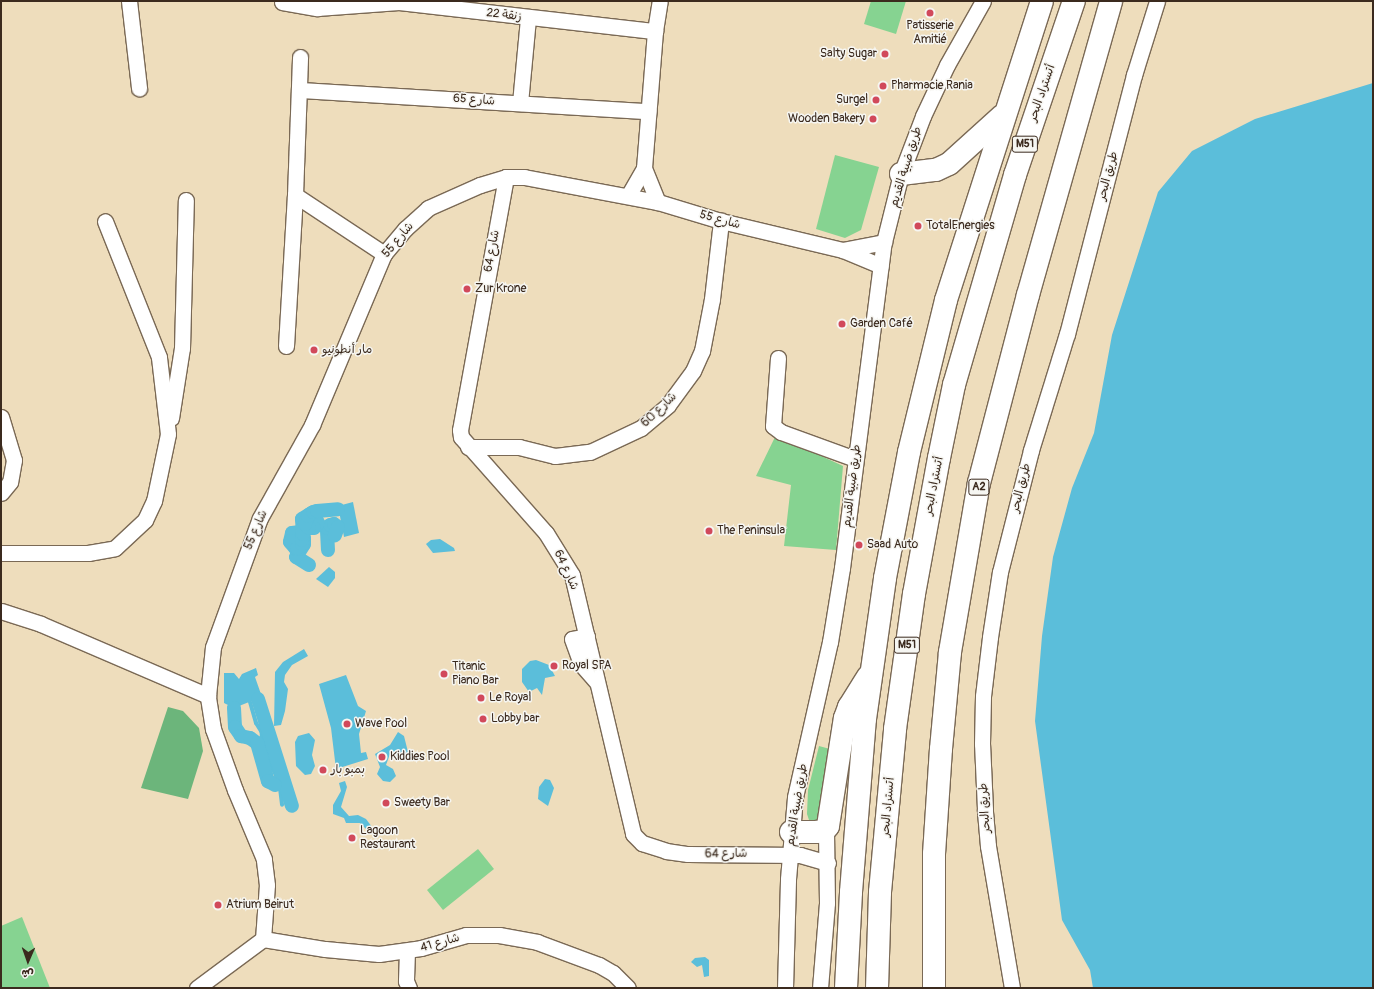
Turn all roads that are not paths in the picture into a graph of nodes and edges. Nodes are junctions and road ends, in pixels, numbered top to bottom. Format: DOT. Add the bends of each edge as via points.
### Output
graph roads {
  1 [pos="129,1"];
  2 [pos="983,1"];
  3 [pos="1042,1"];
  4 [pos="1074,1"];
  5 [pos="1111,1"];
  6 [pos="1157,1"];
  7 [pos="282,2"];
  8 [pos="660,5"];
  9 [pos="528,18"];
  10 [pos="655,31"];
  11 [pos="300,56"];
  12 [pos="139,88"];
  13 [pos="300,90"];
  14 [pos="520,103"];
  15 [pos="648,111"];
  16 [pos="1005,114"];
  17 [pos="644,168"];
  18 [pos="902,174"];
  19 [pos="506,177"];
  20 [pos="295,195"];
  21 [pos="628,196"];
  22 [pos="186,200"];
  23 [pos="658,202"];
  24 [pos="105,221"];
  25 [pos="721,221"];
  26 [pos="884,242"];
  27 [pos="843,250"];
  28 [pos="384,254"];
  29 [pos="880,266"];
  30 [pos="286,346"];
  31 [pos="778,358"];
  32 [pos="1,417"];
  33 [pos="168,434"];
  34 [pos="468,447"];
  35 [pos="855,459"];
  36 [pos="1,493"];
  37 [pos="1,553"];
  38 [pos="1,611"];
  39 [pos="871,673"];
  40 [pos="208,696"];
  41 [pos="826,829"];
  42 [pos="791,832"];
  43 [pos="789,854"];
  44 [pos="828,863"];
  45 [pos="263,940"];
  46 [pos="407,951"];
  47 [pos="197,988"];
  48 [pos="409,988"];
  49 [pos="628,988"];
  50 [pos="785,988"];
  51 [pos="820,988"];
  52 [pos="846,988"];
  53 [pos="877,988"];
  54 [pos="934,988"];
  55 [pos="1012,988"];
  1 -- 12 [label="street"];
  2 -- 18 [label="street, طريق ضبية القديم" via="926,110"];
  3 -- 16 [label="highway, M51"];
  4 -- 53 [label="highway, أتستراد البحر / M51" via="1013,182 954,385 939,458 914,594 895,730 880,892"];
  5 -- 54 [label="highway, A2" via="1028,295 979,483 950,652 941,749 934,854"];
  6 -- 55 [label="street, طريق البحر" via="1134,75 1067,334 1031,450 1000,572 990,637 983,696 985,809 988,846"];
  7 -- 9 [label="street, زنقة 22" via="317,8 399,2"];
  8 -- 10 [label="street"];
  9 -- 10 [label="street, زنقة 22"];
  9 -- 14 [label="street"];
  10 -- 15 [label="street"];
  11 -- 13 [label="street"];
  13 -- 14 [label="street, شارع 65"];
  13 -- 20 [label="street"];
  14 -- 15 [label="street, شارع 65"];
  15 -- 17 [label="street"];
  16 -- 18 [label="highway" via="949,164 936,170"];
  16 -- 39 [label="highway, M51" via="948,294 924,386 885,578"];
  17 -- 21 [label="street"];
  17 -- 23 [label="street"];
  18 -- 26 [label="street, طريق ضبية القديم"];
  19 -- 21 [label="street, شارع 55" via="555,181"];
  19 -- 28 [label="street, شارع 55" via="480,184 428,208 405,229"];
  19 -- 34 [label="street, شارع 64" via="460,430 461,437"];
  20 -- 28 [label="street"];
  20 -- 30 [label="street"];
  21 -- 23 [label="street, شارع 55"];
  22 -- 33 [label="street" via="182,348"];
  23 -- 25 [label="street, شارع 55"];
  24 -- 33 [label="street" via="159,357"];
  25 -- 27 [label="street, شارع 55"];
  25 -- 34 [label="street, شارع 60" via="712,300 702,350 693,371 668,405 641,428 590,452 555,456 519,447"];
  26 -- 27 [label="street, شارع 55"];
  26 -- 29 [label="street, طريق ضبية القديم"];
  27 -- 29 [label="street, شارع 55"];
  28 -- 40 [label="street, شارع 55" via="312,425 279,480 251,541 213,647"];
  29 -- 35 [label="street, طريق ضبية القديم"];
  31 -- 35 [label="street" via="773,426 781,432"];
  32 -- 36 [label="street" via="14,460 10,482"];
  33 -- 37 [label="street" via="154,501 145,520 114,548 88,553"];
  34 -- 43 [label="street, شارع 64" via="525,507 562,557 578,595 633,834 642,843 666,851 688,854"];
  35 -- 42 [label="street, طريق ضبية القديم" via="837,598 795,797"];
  38 -- 40 [label="street" via="41,624"];
  39 -- 41 [label="highway" via="849,707 845,718"];
  39 -- 52 [label="highway, M51" via="851,884"];
  40 -- 45 [label="street, شارع 55" via="213,729 264,859 267,885"];
  41 -- 42 [label="highway" via="816,832"];
  41 -- 44 [label="street"];
  42 -- 43 [label="street, طريق ضبية القديم"];
  43 -- 44 [label="street, شارع 64" via="812,857"];
  43 -- 50 [label="street, طريق ضبية القديم"];
  44 -- 51 [label="street"];
  45 -- 46 [label="street, شارع 41" via="363,953"];
  45 -- 47 [label="street"];
  46 -- 48 [label="street" via="406,981"];
  46 -- 49 [label="street, شارع 41" via="451,938 499,935 537,942 599,965 613,973"];
}
